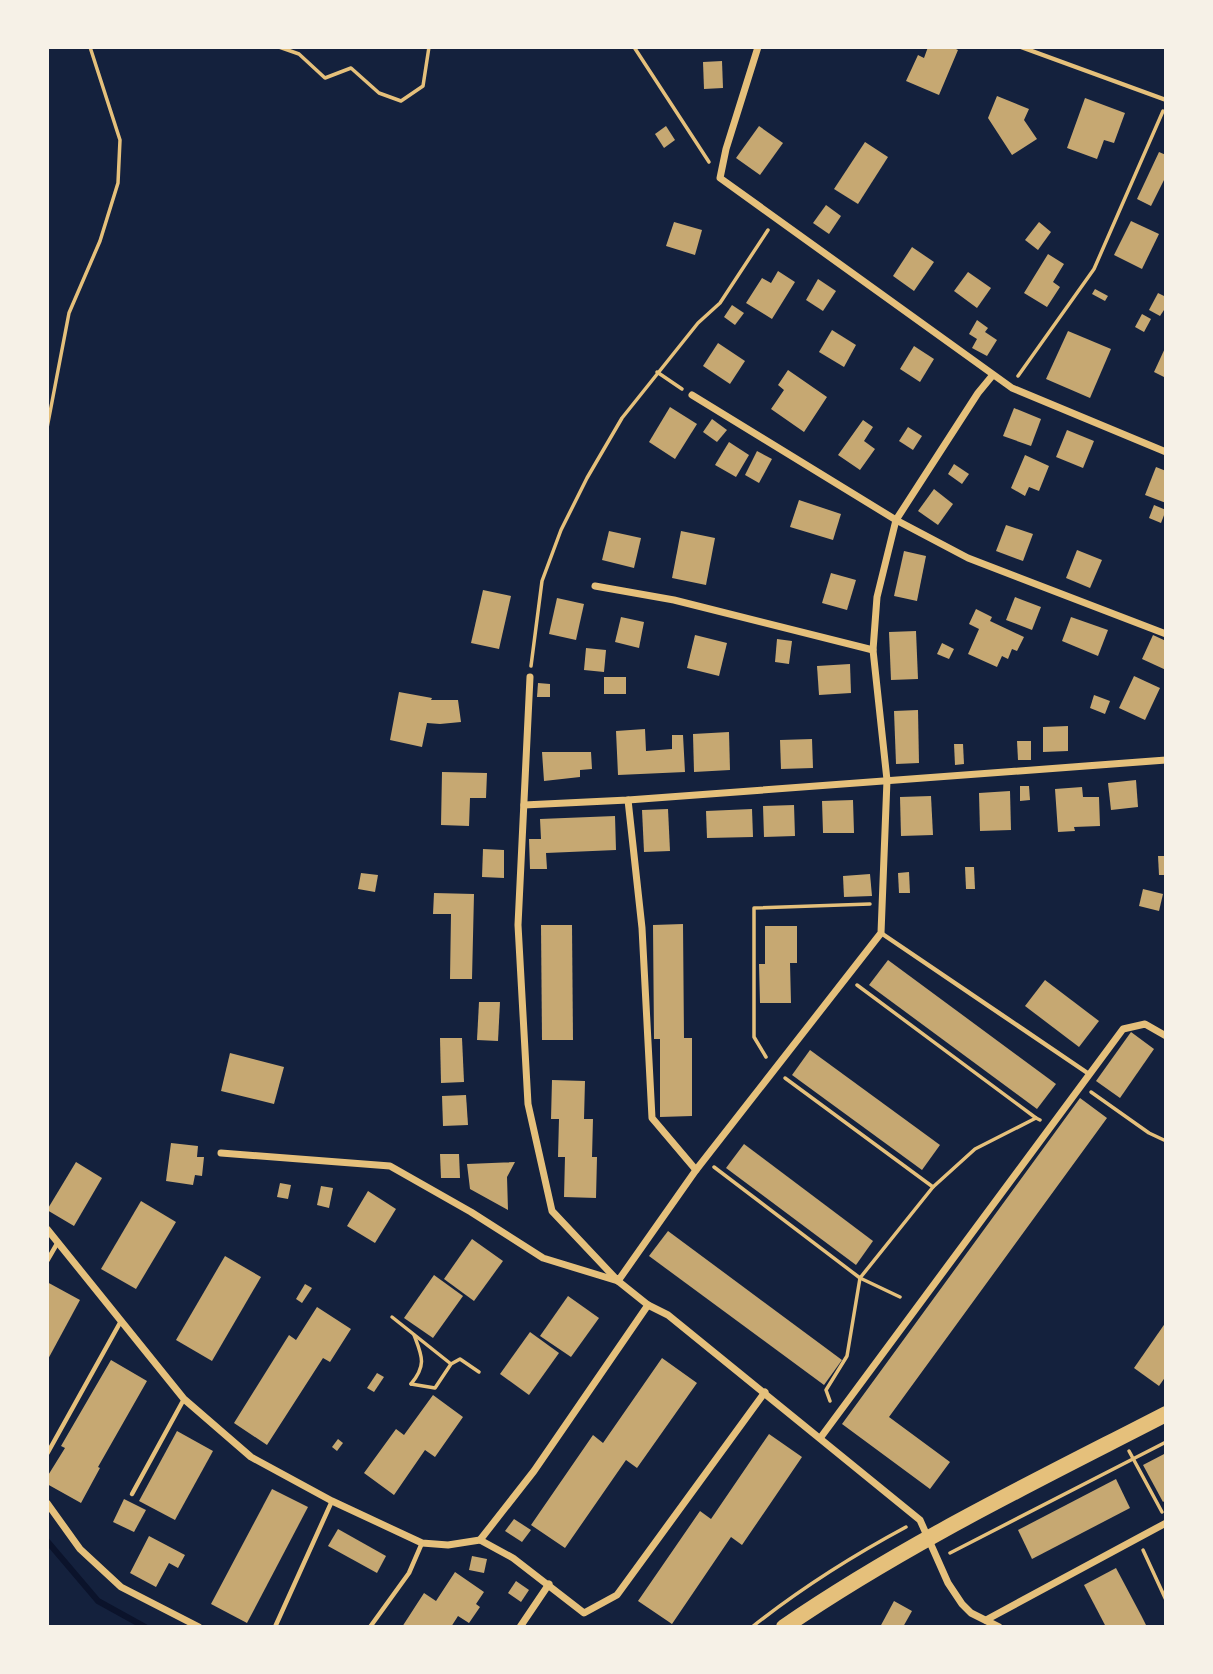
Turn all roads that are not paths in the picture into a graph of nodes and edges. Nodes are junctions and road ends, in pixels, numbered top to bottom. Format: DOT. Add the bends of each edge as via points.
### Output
graph roads {
  1 [pos="758,47"];
  2 [pos="1021,47"];
  3 [pos="1166,100"];
  4 [pos="992,376"];
  5 [pos="692,396"];
  6 [pos="1166,452"];
  7 [pos="896,520"];
  8 [pos="595,586"];
  9 [pos="1166,634"];
  10 [pos="873,650"];
  11 [pos="530,677"];
  12 [pos="1166,760"];
  13 [pos="887,780"];
  14 [pos="628,800"];
  15 [pos="524,805"];
  16 [pos="881,933"];
  17 [pos="1166,1036"];
  18 [pos="1090,1074"];
  19 [pos="221,1153"];
  20 [pos="696,1170"];
  21 [pos="47,1229"];
  22 [pos="59,1241"];
  23 [pos="47,1261"];
  24 [pos="618,1281"];
  25 [pos="648,1305"];
  26 [pos="121,1321"];
  27 [pos="765,1392"];
  28 [pos="184,1399"];
  29 [pos="1166,1414"];
  30 [pos="821,1437"];
  31 [pos="47,1454"];
  32 [pos="132,1494"];
  33 [pos="332,1501"];
  34 [pos="47,1503"];
  35 [pos="1166,1521"];
  36 [pos="928,1537"];
  37 [pos="480,1540"];
  38 [pos="422,1543"];
  39 [pos="549,1584"];
  40 [pos="986,1620"];
  41 [pos="199,1627"];
  42 [pos="275,1627"];
  43 [pos="370,1627"];
  44 [pos="520,1627"];
  45 [pos="784,1627"];
  46 [pos="999,1627"];
  1 -- 4 [label="street" via="720,178"];
  2 -- 3 [label="lane"];
  4 -- 6 [label="street"];
  4 -- 7 [label="street"];
  5 -- 7 [label="street"];
  7 -- 9 [label="street" via="968,558"];
  7 -- 10 [label="street" via="877,597"];
  8 -- 10 [label="street" via="674,600"];
  10 -- 13 [label="street"];
  11 -- 15 [label="street"];
  12 -- 13 [label="street"];
  13 -- 14 [label="street"];
  13 -- 16 [label="street"];
  14 -- 15 [label="street"];
  14 -- 20 [label="street" via="642,928 652,1118"];
  15 -- 24 [label="street" via="518,925 528,1104 552,1211"];
  16 -- 18 [label="lane"];
  16 -- 20 [label="street"];
  17 -- 18 [label="street" via="1145,1024 1123,1029"];
  18 -- 30 [label="street"];
  19 -- 24 [label="street" via="390,1166 543,1258"];
  20 -- 24 [label="street"];
  21 -- 22 [label="street"];
  22 -- 23 [label="lane"];
  22 -- 26 [label="street"];
  24 -- 25 [label="street"];
  25 -- 27 [label="street" via="668,1315"];
  25 -- 37 [label="street" via="534,1471"];
  26 -- 28 [label="street"];
  26 -- 31 [label="lane"];
  27 -- 30 [label="street"];
  27 -- 39 [label="street" via="617,1595 584,1613"];
  28 -- 32 [label="lane"];
  28 -- 33 [label="street" via="251,1457"];
  29 -- 36 [label="main road"];
  30 -- 36 [label="street" via="920,1520"];
  33 -- 38 [label="street"];
  33 -- 42 [label="lane"];
  34 -- 41 [label="street" via="80,1549 121,1587"];
  35 -- 40 [label="street"];
  36 -- 40 [label="street" via="947,1583 962,1604"];
  36 -- 45 [label="main road"];
  37 -- 38 [label="street"];
  37 -- 39 [label="street"];
  38 -- 43 [label="lane" via="409,1573"];
  39 -- 44 [label="street"];
  40 -- 46 [label="street"];
}
